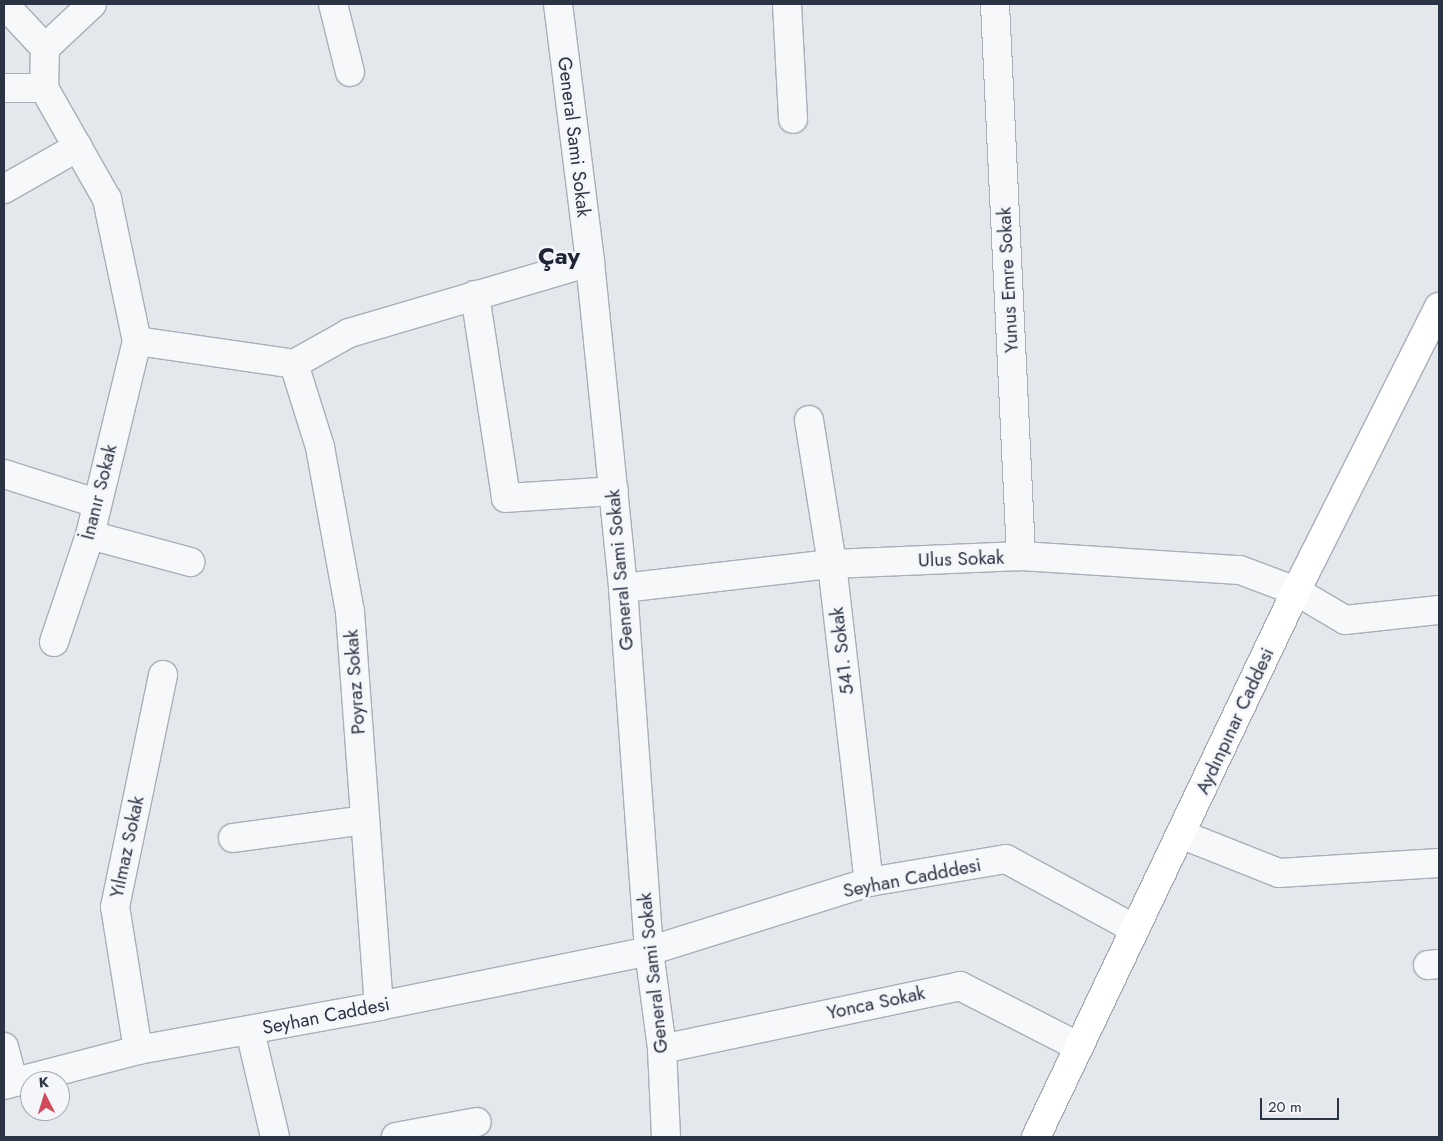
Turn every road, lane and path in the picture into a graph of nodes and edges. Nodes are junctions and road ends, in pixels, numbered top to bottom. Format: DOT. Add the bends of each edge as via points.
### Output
graph roads {
  1 [pos="4,4"];
  2 [pos="92,4"];
  3 [pos="333,4"];
  4 [pos="558,4"];
  5 [pos="787,4"];
  6 [pos="995,4"];
  7 [pos="45,48"];
  8 [pos="350,72"];
  9 [pos="4,88"];
  10 [pos="44,88"];
  11 [pos="793,119"];
  12 [pos="78,147"];
  13 [pos="4,189"];
  14 [pos="590,262"];
  15 [pos="474,295"];
  16 [pos="1439,307"];
  17 [pos="137,341"];
  18 [pos="294,364"];
  19 [pos="808,420"];
  20 [pos="4,474"];
  21 [pos="614,491"];
  22 [pos="96,503"];
  23 [pos="90,535"];
  24 [pos="1021,556"];
  25 [pos="190,562"];
  26 [pos="832,564"];
  27 [pos="624,588"];
  28 [pos="1296,591"];
  29 [pos="1439,610"];
  30 [pos="54,642"];
  31 [pos="163,675"];
  32 [pos="365,820"];
  33 [pos="1183,835"];
  34 [pos="233,838"];
  35 [pos="1439,863"];
  36 [pos="869,882"];
  37 [pos="1135,929"];
  38 [pos="649,951"];
  39 [pos="379,1006"];
  40 [pos="250,1031"];
  41 [pos="4,1047"];
  42 [pos="1079,1047"];
  43 [pos="662,1049"];
  44 [pos="138,1050"];
  45 [pos="9,1083"];
  46 [pos="477,1122"];
  47 [pos="275,1137"];
  48 [pos="396,1137"];
  49 [pos="666,1137"];
  50 [pos="1036,1137"];
  1 -- 7 [label="street"];
  2 -- 7 [label="street"];
  3 -- 8 [label="street"];
  4 -- 14 [label="street, General Sami Sokak"];
  5 -- 11 [label="street"];
  6 -- 24 [label="street, Yunus Emre Sokak"];
  7 -- 10 [label="street"];
  9 -- 10 [label="street"];
  10 -- 12 [label="street"];
  12 -- 13 [label="street"];
  12 -- 17 [label="street" via="106,199"];
  14 -- 15 [label="street"];
  14 -- 21 [label="street, General Sami Sokak"];
  15 -- 18 [label="street" via="349,333"];
  15 -- 21 [label="street" via="506,498"];
  16 -- 28 [label="main road, Aydınpınar Caddesi"];
  17 -- 18 [label="street"];
  17 -- 22 [label="street, İnanır Sokak"];
  18 -- 32 [label="street, Poyraz Sokak" via="320,447 350,612"];
  19 -- 26 [label="street, 541. Sokak"];
  20 -- 22 [label="street"];
  21 -- 27 [label="street, General Sami Sokak"];
  22 -- 23 [label="street, İnanır Sokak"];
  23 -- 25 [label="street"];
  23 -- 30 [label="street, İnanır Sokak"];
  24 -- 26 [label="street, Ulus Sokak"];
  24 -- 28 [label="street, Ulus Sokak" via="1240,570"];
  26 -- 27 [label="street, Ulus Sokak"];
  26 -- 36 [label="street, 541. Sokak"];
  27 -- 38 [label="street, General Sami Sokak"];
  28 -- 29 [label="street, Ulus Sokak" via="1345,620"];
  28 -- 33 [label="main road, Aydınpınar Caddesi"];
  31 -- 44 [label="street, Yılmaz Sokak" via="115,907"];
  32 -- 34 [label="street"];
  32 -- 39 [label="street, Poyraz Sokak"];
  33 -- 35 [label="street" via="1279,873"];
  33 -- 37 [label="main road, Aydınpınar Caddesi"];
  36 -- 37 [label="street, Seyhan Cadddesi" via="1006,860"];
  36 -- 38 [label="street, Seyhan Cadddesi"];
  37 -- 42 [label="main road, Aydınpınar Caddesi"];
  38 -- 39 [label="street, Seyhan Caddesi"];
  38 -- 43 [label="street, General Sami Sokak"];
  39 -- 40 [label="street, Seyhan Caddesi"];
  40 -- 44 [label="street, Seyhan Caddesi"];
  40 -- 47 [label="street"];
  41 -- 45 [label="street"];
  42 -- 43 [label="street, Yonca Sokak" via="960,986"];
  42 -- 50 [label="main road, Aydınpınar Caddesi"];
  43 -- 49 [label="street, General Sami Sokak"];
  44 -- 45 [label="street, Seyhan Caddesi"];
  46 -- 48 [label="street"];
}
